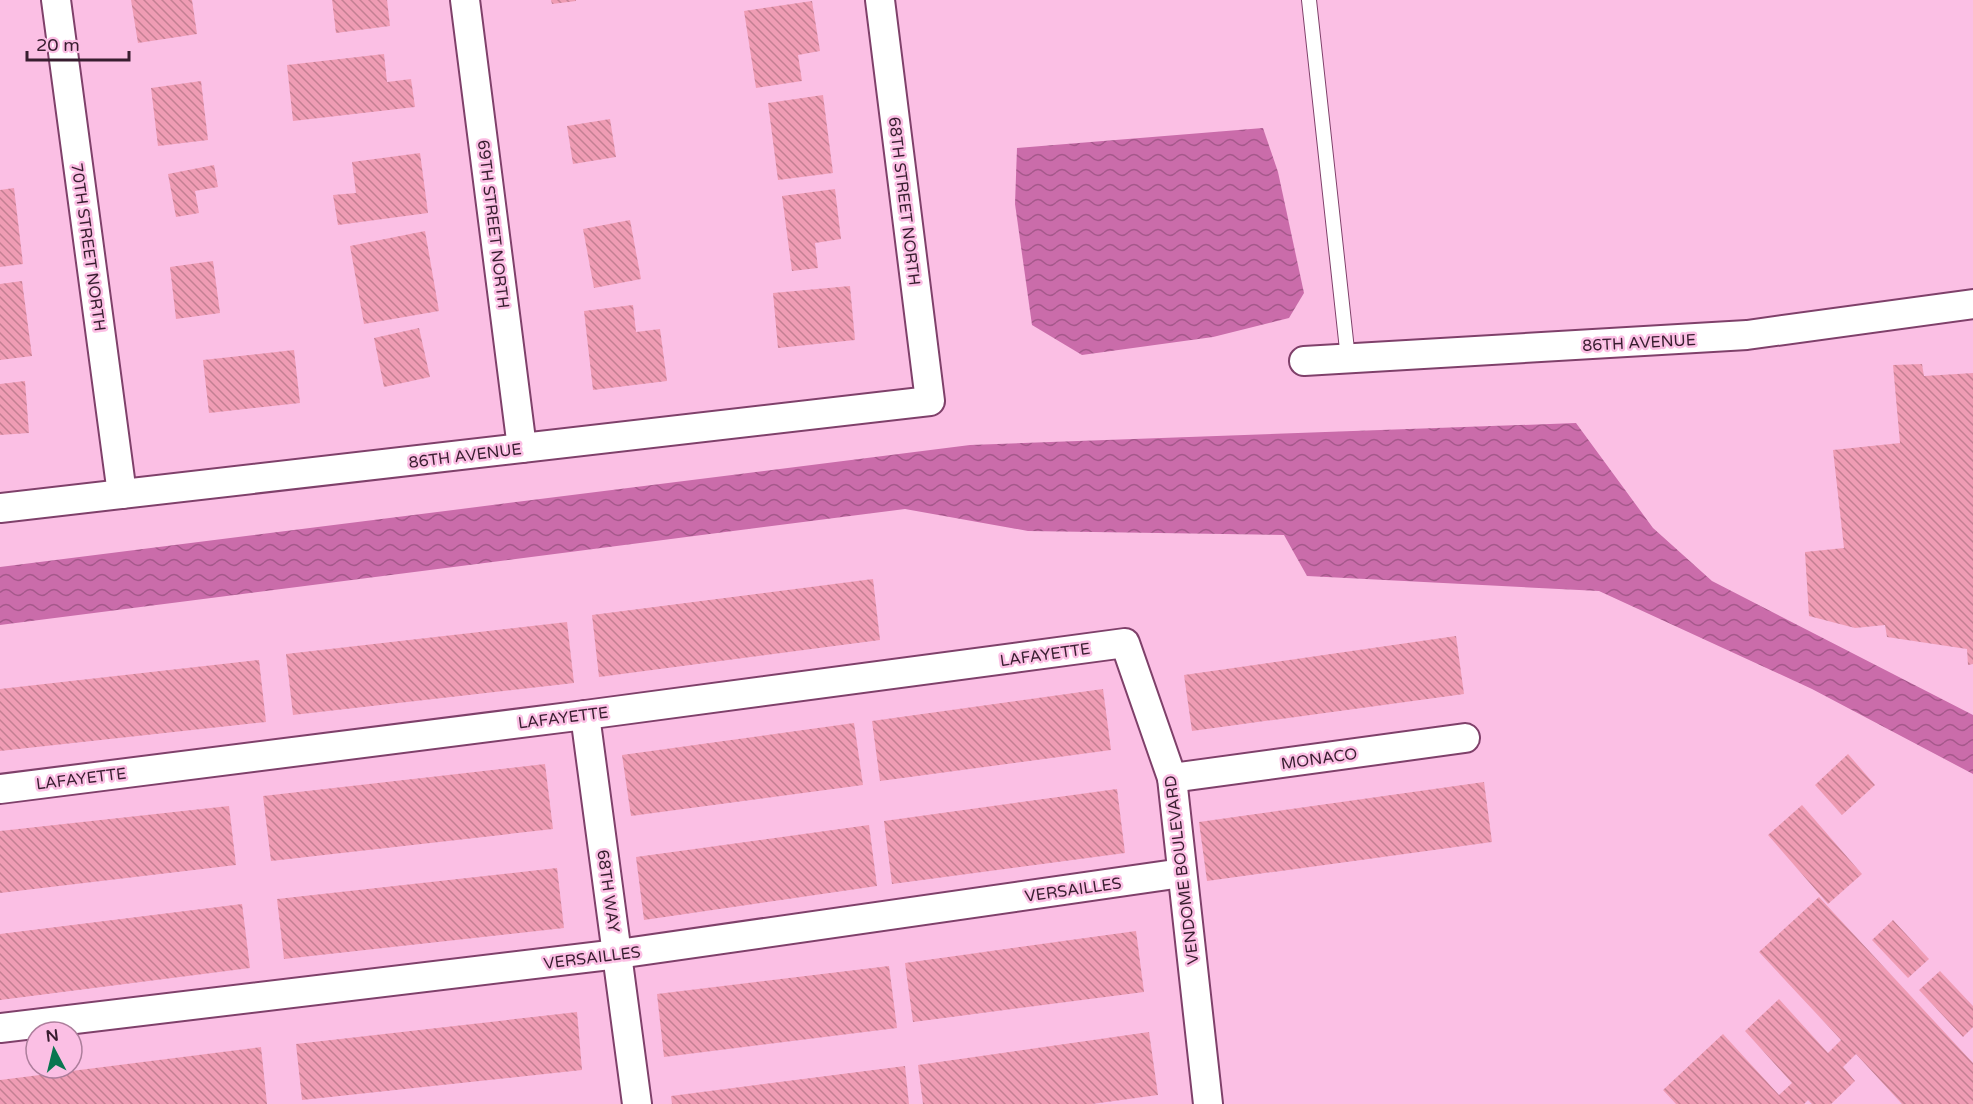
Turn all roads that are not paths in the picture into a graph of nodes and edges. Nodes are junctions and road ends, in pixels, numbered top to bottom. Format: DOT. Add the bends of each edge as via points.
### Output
graph roads {
  1 [pos="57,0"];
  2 [pos="465,0"];
  3 [pos="880,0"];
  4 [pos="1309,0"];
  5 [pos="1973,304"];
  6 [pos="1348,359"];
  7 [pos="1304,361"];
  8 [pos="930,401"];
  9 [pos="522,448"];
  10 [pos="122,494"];
  11 [pos="0,508"];
  12 [pos="1125,643"];
  13 [pos="585,715"];
  14 [pos="1465,738"];
  15 [pos="1172,778"];
  16 [pos="0,789"];
  17 [pos="1182,873"];
  18 [pos="618,954"];
  19 [pos="0,1028"];
  20 [pos="637,1104"];
  21 [pos="1208,1104"];
  1 -- 10 [label="street, 70TH STREET NORTH"];
  2 -- 9 [label="street, 69TH STREET NORTH"];
  3 -- 8 [label="street, 68TH STREET NORTH"];
  4 -- 6 [label="lane"];
  5 -- 6 [label="street, 86TH AVENUE" via="1747,335"];
  6 -- 7 [label="street, 86TH AVENUE"];
  8 -- 9 [label="street, 86TH AVENUE"];
  9 -- 10 [label="street, 86TH AVENUE"];
  10 -- 11 [label="street, 86TH AVENUE"];
  12 -- 13 [label="street, LAFAYETTE"];
  12 -- 15 [label="street, VENDOME BOULEVARD"];
  13 -- 16 [label="street, LAFAYETTE"];
  13 -- 18 [label="street, 68TH WAY"];
  14 -- 15 [label="street, MONACO"];
  15 -- 17 [label="street, VENDOME BOULEVARD"];
  17 -- 18 [label="street, VERSAILLES"];
  17 -- 21 [label="street, VENDOME BOULEVARD"];
  18 -- 19 [label="street, VERSAILLES"];
  18 -- 20 [label="street, 68TH WAY"];
}
